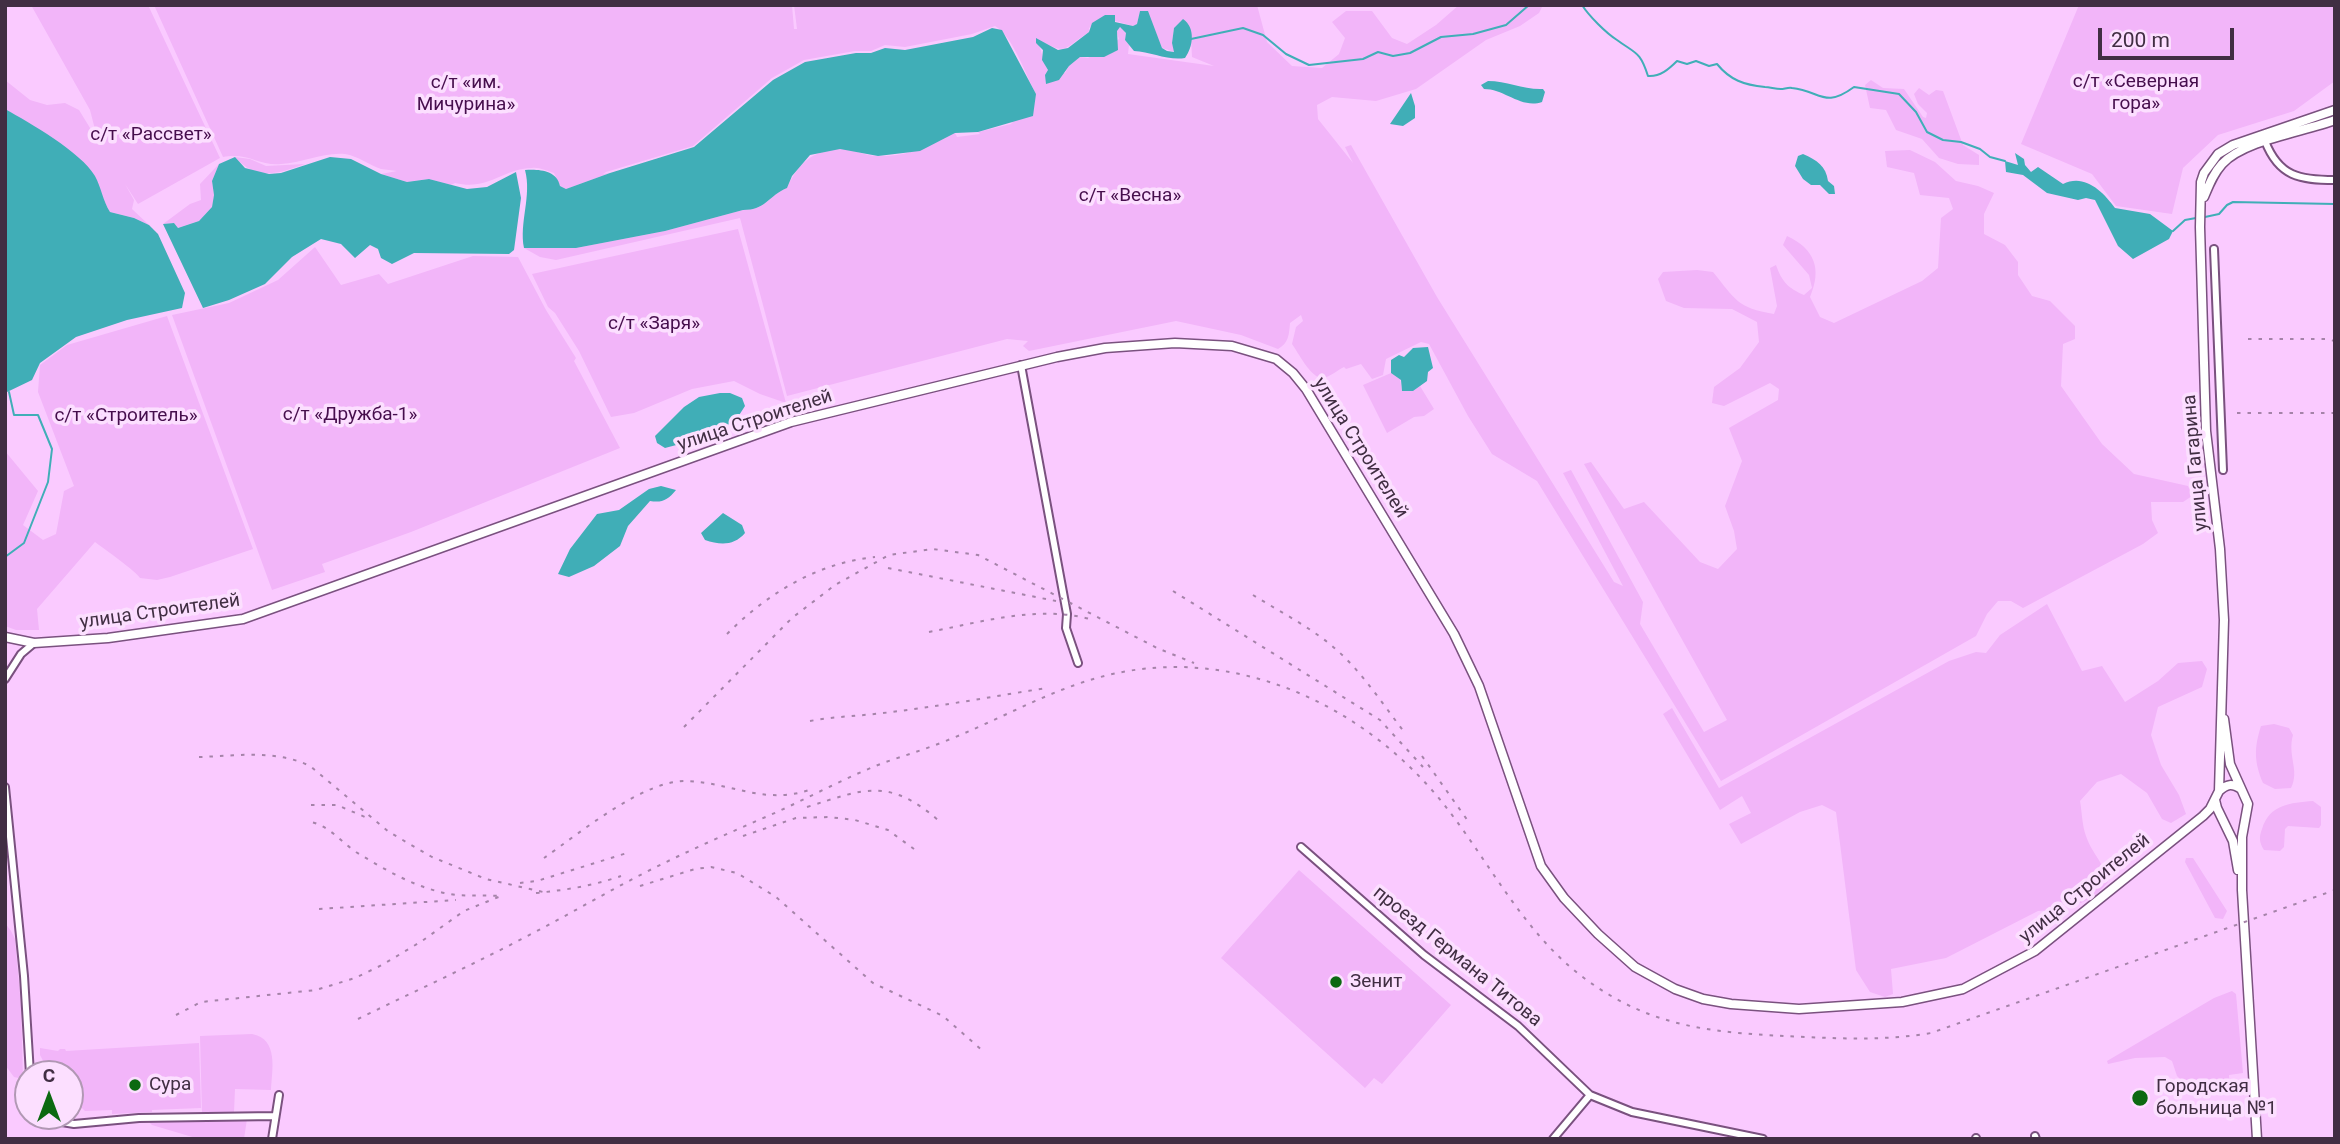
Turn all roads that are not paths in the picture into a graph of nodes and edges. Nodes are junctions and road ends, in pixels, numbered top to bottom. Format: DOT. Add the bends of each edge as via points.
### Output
graph roads {
  1 [pos="2335,110"];
  2 [pos="2335,120"];
  3 [pos="2266,141"];
  4 [pos="2335,180"];
  5 [pos="2201,204"];
  6 [pos="2214,249"];
  7 [pos="1021,365"];
  8 [pos="2223,470"];
  9 [pos="5,637"];
  10 [pos="34,643"];
  11 [pos="1078,663"];
  12 [pos="5,678"];
  13 [pos="2221,695"];
  14 [pos="5,787"];
  15 [pos="2241,789"];
  16 [pos="2217,795"];
  17 [pos="2203,816"];
  18 [pos="2223,820"];
  19 [pos="2246,820"];
  20 [pos="1301,847"];
  21 [pos="2242,890"];
  22 [pos="29,1060"];
  23 [pos="279,1095"];
  24 [pos="1590,1095"];
  25 [pos="275,1116"];
  26 [pos="84,1123"];
  27 [pos="272,1139"];
  28 [pos="1553,1139"];
  29 [pos="1763,1139"];
  30 [pos="2258,1139"];
  1 -- 5 [label="main road, улица Гагарина" via="2218,154 2204,173"];
  2 -- 3 [label="main road"];
  3 -- 4 [label="street" via="2273,157 2291,175"];
  3 -- 5 [label="main road" via="2239,150 2224,162"];
  5 -- 13 [label="main road, улица Гагарина" via="2206,431 2224,620"];
  6 -- 8 [label="street"];
  7 -- 10 [label="main road, улица Строителей" via="791,422 243,618 108,638"];
  7 -- 11 [label="street" via="1066,628"];
  7 -- 17 [label="main road, улица Строителей" via="1105,348 1175,343 1257,352 1276,359 1293,373 1454,634 1479,686 1541,866 1598,934 1635,967 1675,989 1731,1004 1799,1009 1902,1002 1964,989 2035,951"];
  9 -- 10 [label="main road, улица Строителей"];
  10 -- 12 [label="street"];
  13 -- 15 [label="main road" via="2230,764"];
  13 -- 16 [label="main road"];
  14 -- 22 [label="street"];
  15 -- 16 [label="main road" via="2226,785"];
  15 -- 19 [label="main road" via="2248,804"];
  16 -- 17 [label="main road, улица Строителей"];
  16 -- 18 [label="main road"];
  17 -- 18 [label="main road"];
  18 -- 19 [label="main road"];
  18 -- 21 [label="main road" via="2233,841"];
  19 -- 21 [label="main road"];
  20 -- 24 [label="street, проезд Германа Титова" via="1424,955 1518,1027"];
  21 -- 30 [label="main road"];
  23 -- 25 [label="street"];
  24 -- 28 [label="street"];
  24 -- 29 [label="street" via="1632,1112"];
  25 -- 26 [label="street"];
  25 -- 27 [label="street"];
}
